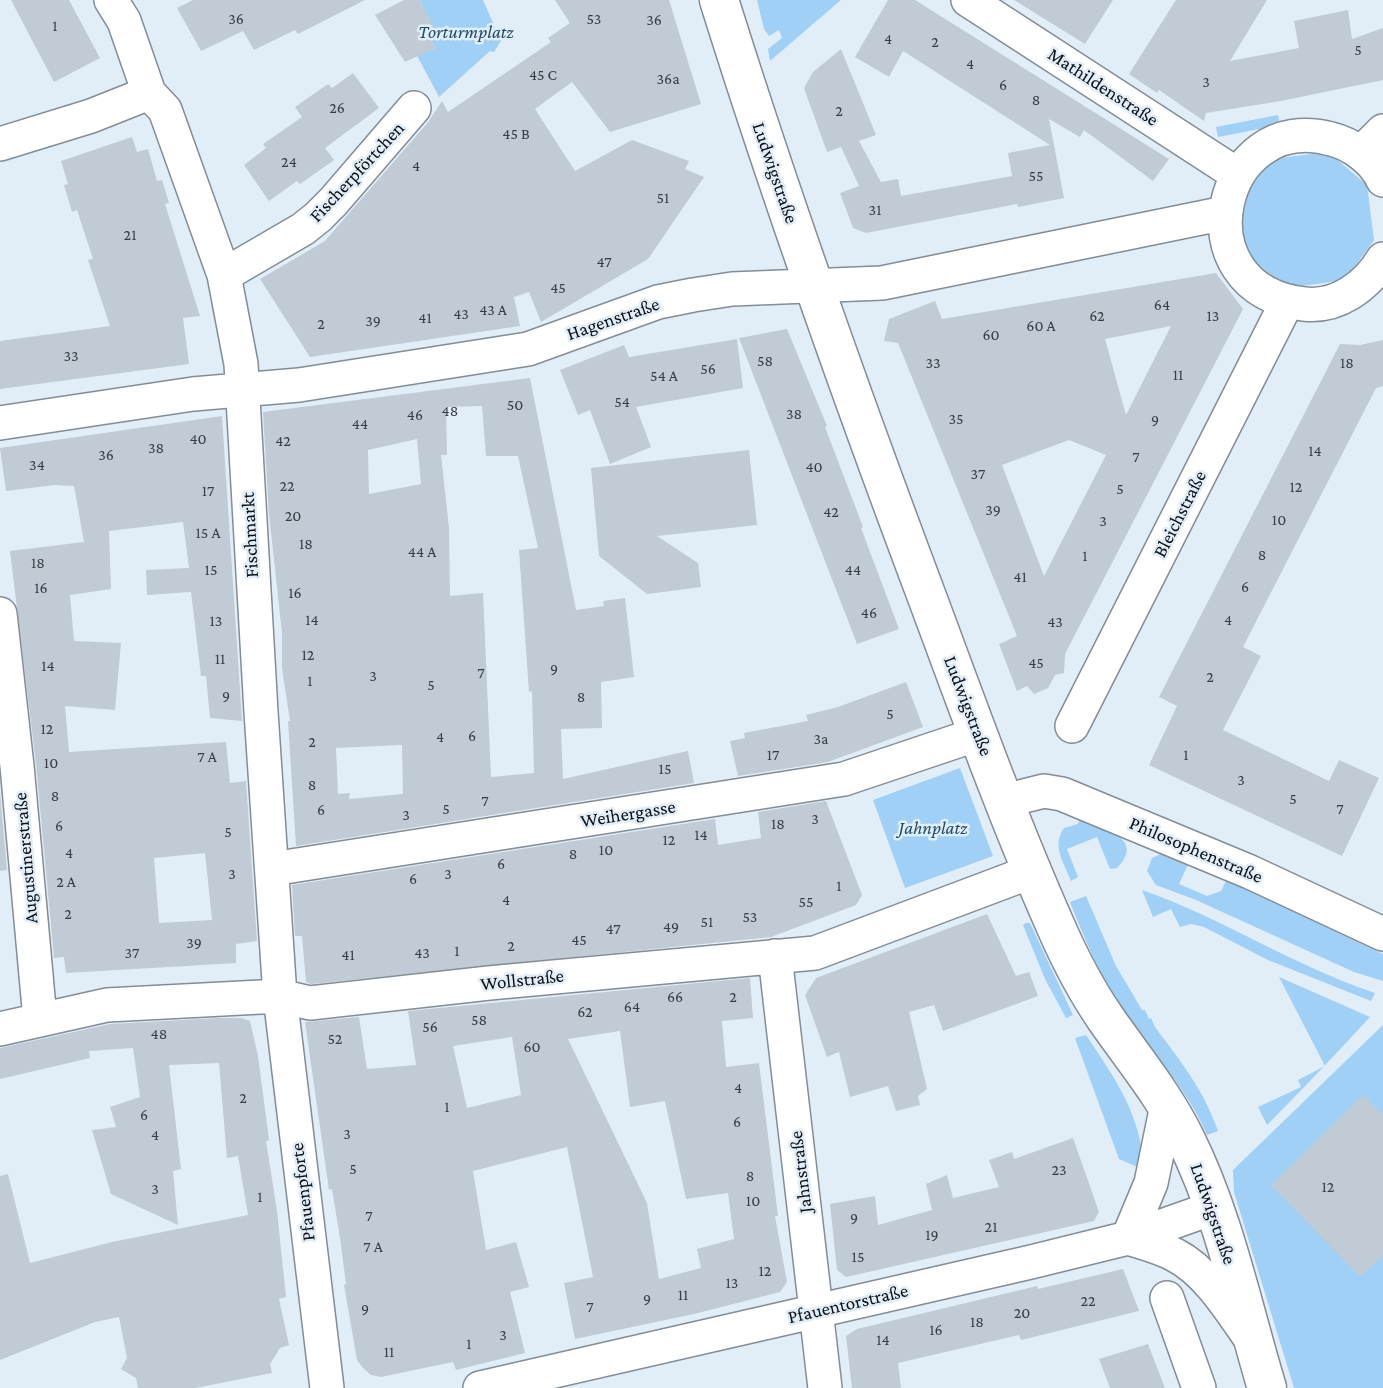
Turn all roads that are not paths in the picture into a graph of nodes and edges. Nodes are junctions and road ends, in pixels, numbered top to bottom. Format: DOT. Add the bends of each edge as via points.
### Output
graph roads {
  1 [pos="111,0"];
  2 [pos="719,0"];
  3 [pos="968,0"];
  4 [pos="149,93"];
  5 [pos="414,108"];
  6 [pos="1372,142"];
  7 [pos="0,144"];
  8 [pos="1238,175"];
  9 [pos="1383,180"];
  10 [pos="1224,213"];
  11 [pos="1380,271"];
  12 [pos="224,275"];
  13 [pos="813,287"];
  14 [pos="1287,302"];
  15 [pos="242,391"];
  16 [pos="0,423"];
  17 [pos="0,614"];
  18 [pos="1072,726"];
  19 [pos="978,734"];
  20 [pos="9,767"];
  21 [pos="1004,801"];
  22 [pos="272,869"];
  23 [pos="1033,871"];
  24 [pos="1383,934"];
  25 [pos="775,956"];
  26 [pos="280,996"];
  27 [pos="40,1019"];
  28 [pos="0,1029"];
  29 [pos="1167,1105"];
  30 [pos="1213,1208"];
  31 [pos="1129,1238"];
  32 [pos="1167,1298"];
  33 [pos="818,1324"];
  34 [pos="1254,1345"];
  35 [pos="327,1388"];
  36 [pos="480,1388"];
  37 [pos="825,1388"];
  38 [pos="1199,1388"];
  39 [pos="1267,1388"];
  1 -- 4 [label="street, Fischmarkt" via="124,21"];
  2 -- 13 [label="main road, Ludwigstraße"];
  3 -- 8 [label="street, Mathildenstraße"];
  4 -- 7 [label="street"];
  4 -- 12 [label="street, Fischmarkt" via="165,110"];
  5 -- 12 [label="street, Fischerpförtchen" via="317,217"];
  6 -- 8 [label="street" via="1300,136 1276,142 1254,156"];
  6 -- 9 [label="street"];
  8 -- 10 [label="street"];
  10 -- 13 [label="street, Hagenstraße" via="882,283"];
  10 -- 14 [label="street" via="1228,242 1240,269 1253,284"];
  11 -- 14 [label="street" via="1357,290 1335,300 1311,305"];
  12 -- 15 [label="street, Fischmarkt"];
  13 -- 15 [label="street, Hagenstraße" via="693,295 658,302 528,349"];
  13 -- 19 [label="main road, Ludwigstraße"];
  14 -- 18 [label="street, Bleichstraße"];
  15 -- 16 [label="street, Hagenstraße"];
  15 -- 22 [label="street, Fischmarkt"];
  17 -- 20 [label="street, Augustinerstraße"];
  19 -- 21 [label="main road, Ludwigstraße"];
  19 -- 22 [label="street, Weihergasse" via="844,779"];
  20 -- 27 [label="street, Augustinerstraße"];
  21 -- 23 [label="main road, Ludwigstraße"];
  21 -- 24 [label="street, Philosophenstraße" via="1044,791 1062,794 1250,872"];
  22 -- 26 [label="street, Fischmarkt"];
  23 -- 25 [label="street, Wollstraße" via="816,953"];
  23 -- 29 [label="main road, Ludwigstraße" via="1076,970"];
  25 -- 26 [label="street, Wollstraße" via="310,1003"];
  25 -- 33 [label="street, Jahnstraße"];
  26 -- 27 [label="street, Wollstraße" via="107,1005"];
  26 -- 35 [label="street, Pfauenpforte"];
  27 -- 28 [label="street, Wollstraße"];
  29 -- 30 [label="main road, Ludwigstraße"];
  29 -- 31 [label="street" via="1152,1183"];
  30 -- 31 [label="street, Pfauentorstraße"];
  30 -- 34 [label="main road, Ludwigstraße"];
  31 -- 33 [label="street, Pfauentorstraße"];
  31 -- 34 [label="street" via="1165,1250 1190,1266 1227,1303"];
  32 -- 38 [label="street"];
  33 -- 36 [label="street, Pfauentorstraße"];
  33 -- 37 [label="street, Jahnstraße"];
  34 -- 39 [label="main road, Ludwigstraße"];
}
